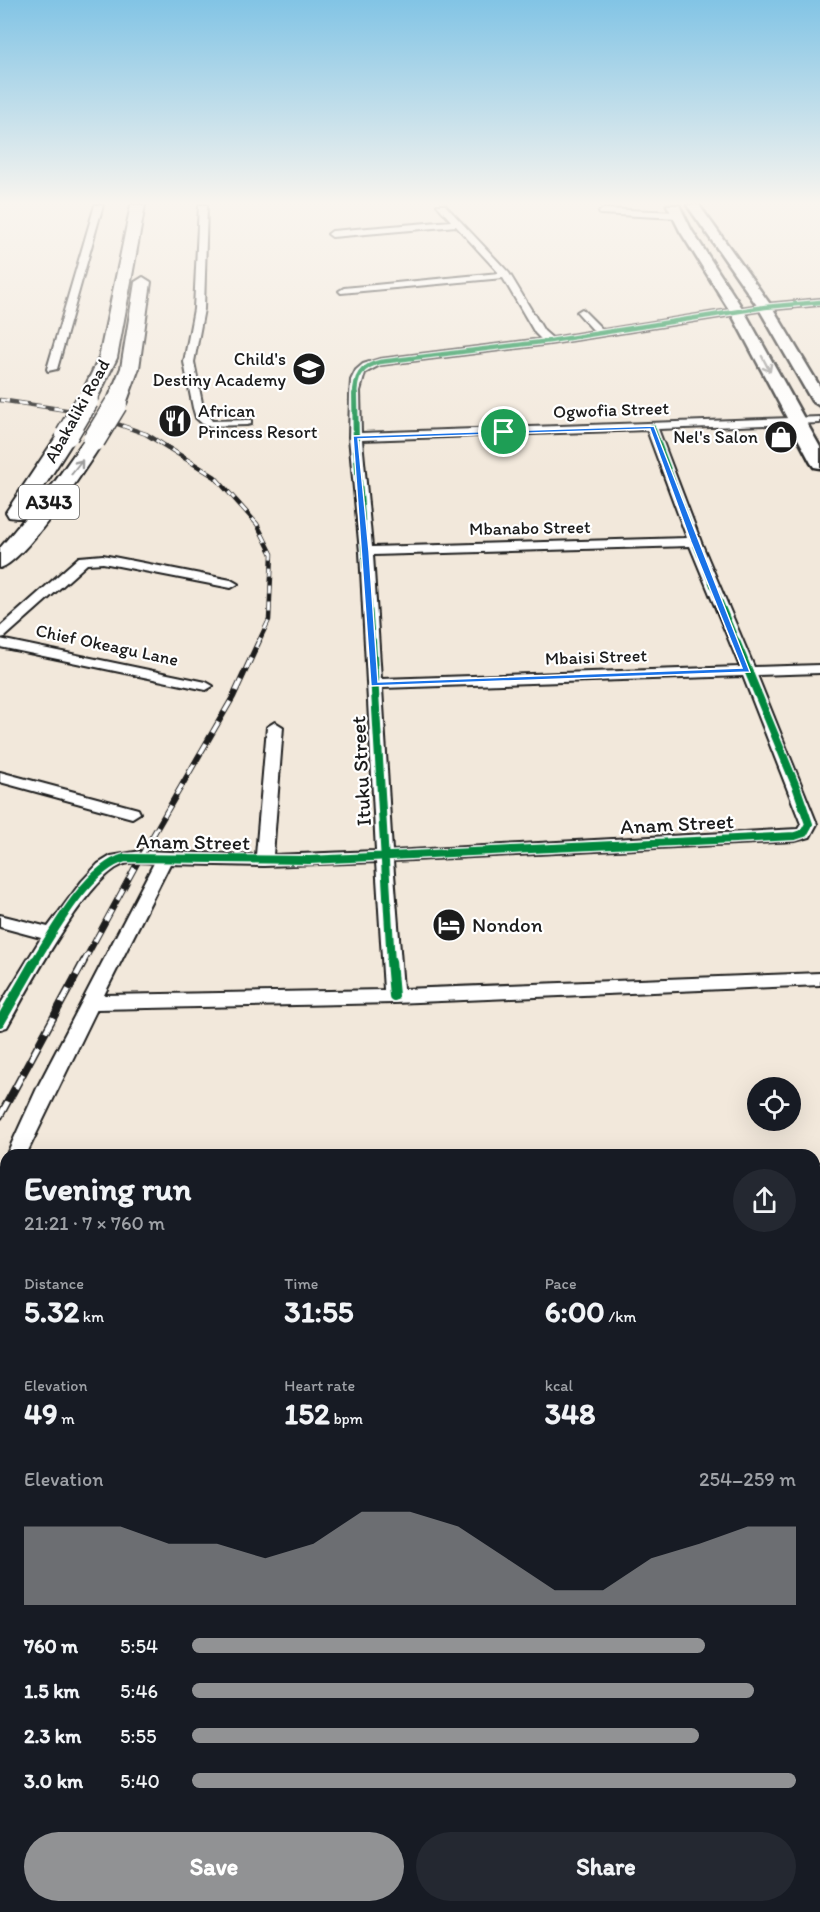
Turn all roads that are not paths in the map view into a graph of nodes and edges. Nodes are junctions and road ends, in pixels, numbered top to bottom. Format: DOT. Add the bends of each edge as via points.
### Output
graph roads {
  1 [pos="73,294"];
  2 [pos="121,294"];
  3 [pos="142,294"];
  4 [pos="200,294"];
  5 [pos="517,294"];
  6 [pos="727,294"];
  7 [pos="756,294"];
  8 [pos="820,302"];
  9 [pos="765,307"];
  10 [pos="737,311"];
  11 [pos="582,312"];
  12 [pos="600,332"];
  13 [pos="550,341"];
  14 [pos="52,369"];
  15 [pos="820,401"];
  16 [pos="820,420"];
  17 [pos="796,421"];
  18 [pos="247,422"];
  19 [pos="652,427"];
  20 [pos="355,437"];
  21 [pos="820,463"];
  22 [pos="0,535"];
  23 [pos="695,542"];
  24 [pos="366,551"];
  25 [pos="0,561"];
  26 [pos="231,584"];
  27 [pos="0,634"];
  28 [pos="0,643"];
  29 [pos="820,669"];
  30 [pos="747,671"];
  31 [pos="374,684"];
  32 [pos="206,686"];
  33 [pos="275,727"];
  34 [pos="0,777"];
  35 [pos="132,813"];
  36 [pos="383,855"];
  37 [pos="165,858"];
  38 [pos="264,861"];
  39 [pos="0,921"];
  40 [pos="51,934"];
  41 [pos="820,979"];
  42 [pos="394,996"];
  43 [pos="92,1002"];
  44 [pos="0,1022"];
  45 [pos="19,1149"];
  1 -- 14 [label="street"];
  2 -- 22 [label="highway, Abakaliki Road / A343, bridge" via="108,358 87,401"];
  25 -- 3 [label="highway, Abakaliki Road / A343, one-way, bridge" via="81,462 116,404 130,368"];
  4 -- 18 [label="street" via="189,362 198,408 208,424"];
  5 -- 13 [label="street" via="540,333"];
  6 -- 10 [label="main road"];
  7 -- 9 [label="main road"];
  8 -- 9 [label="street"];
  9 -- 10 [label="street"];
  9 -- 15 [label="main road"];
  10 -- 12 [label="street"];
  10 -- 17 [label="main road, one-way"];
  11 -- 12 [label="street"];
  12 -- 13 [label="street"];
  13 -- 20 [label="street, Ituku Street" via="388,360 365,367 358,374 356,386"];
  16 -- 17 [label="street, Ogwofia Street"];
  17 -- 19 [label="street, Ogwofia Street"];
  17 -- 21 [label="main road"];
  19 -- 20 [label="street, Ogwofia Street"];
  19 -- 23 [label="street, Anam Street"];
  20 -- 24 [label="street, Ituku Street"];
  23 -- 24 [label="street, Mbanabo Street"];
  23 -- 30 [label="street, Anam Street"];
  24 -- 31 [label="street, Ituku Street"];
  26 -- 27 [label="street" via="103,560 84,560"];
  28 -- 32 [label="street, Chief Okeagu Lane"];
  29 -- 30 [label="street, Mbaisi Street"];
  30 -- 31 [label="street, Mbaisi Street"];
  30 -- 36 [label="street, Anam Street" via="797,789 809,824 804,833"];
  31 -- 36 [label="street, Ituku Street"];
  33 -- 38 [label="street"];
  34 -- 35 [label="street"];
  36 -- 38 [label="street, Anam Street"];
  36 -- 42 [label="street, Ituku Street"];
  37 -- 38 [label="street, Anam Street"];
  37 -- 40 [label="street, Anam Street" via="115,860 90,883"];
  37 -- 43 [label="street"];
  39 -- 40 [label="street"];
  40 -- 44 [label="street"];
  41 -- 42 [label="street"];
  42 -- 43 [label="street"];
  43 -- 45 [label="street"];
}
